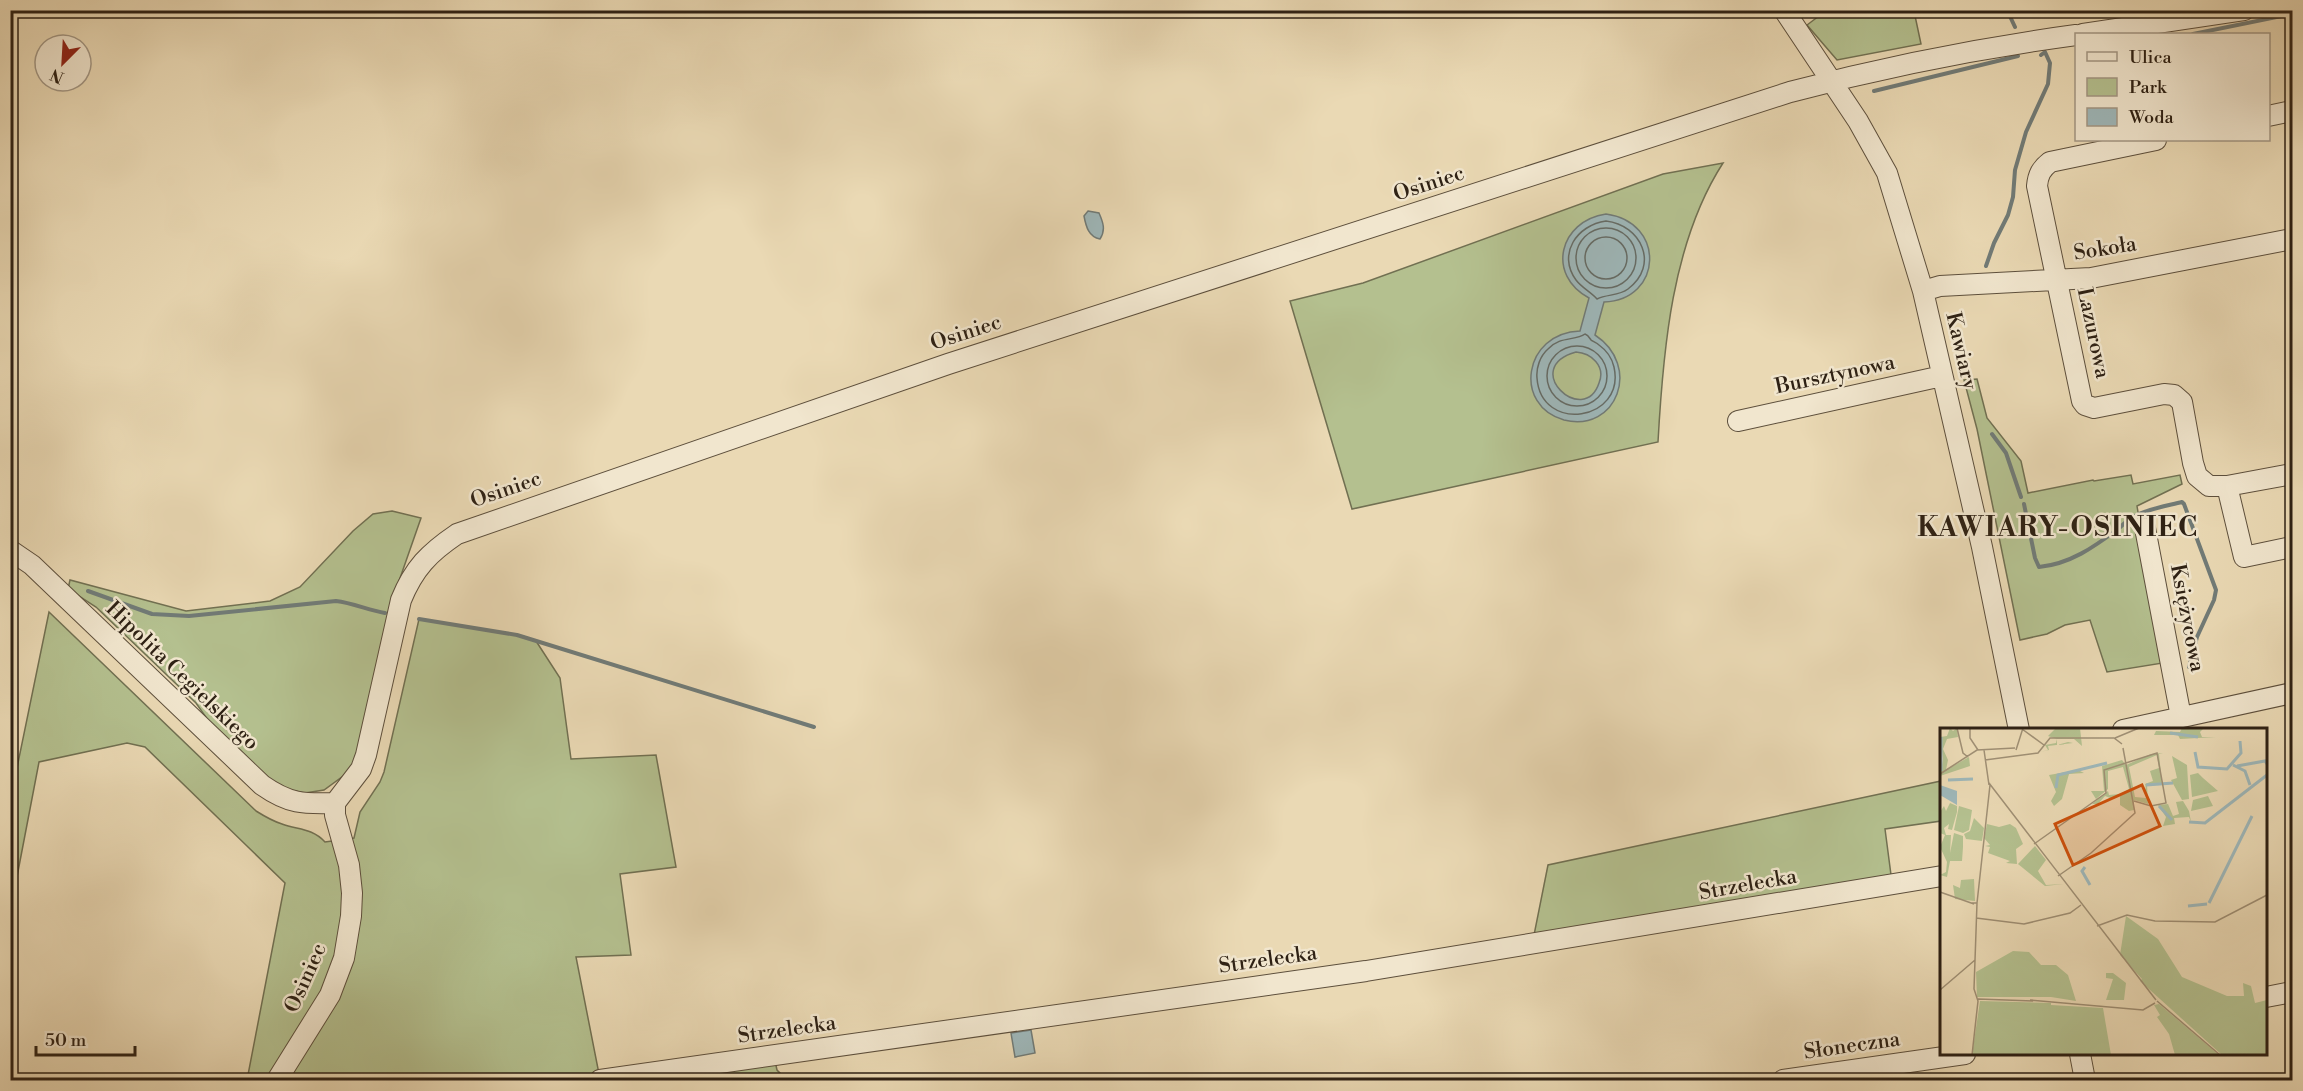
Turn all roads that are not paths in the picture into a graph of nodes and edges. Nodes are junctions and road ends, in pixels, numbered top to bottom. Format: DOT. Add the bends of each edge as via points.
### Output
graph roads {
  1 [pos="1784,10"];
  2 [pos="2244,10"];
  3 [pos="2090,33"];
  4 [pos="2075,35"];
  5 [pos="1832,81"];
  6 [pos="2292,111"];
  7 [pos="2270,116"];
  8 [pos="2151,141"];
  9 [pos="2292,239"];
  10 [pos="2057,280"];
  11 [pos="1923,291"];
  12 [pos="1942,376"];
  13 [pos="1738,421"];
  14 [pos="2292,474"];
  15 [pos="2227,486"];
  16 [pos="2145,528"];
  17 [pos="2292,548"];
  18 [pos="10,550"];
  19 [pos="2292,693"];
  20 [pos="2181,717"];
  21 [pos="2019,728"];
  22 [pos="2128,728"];
  23 [pos="335,803"];
  24 [pos="1940,876"];
  25 [pos="2292,992"];
  26 [pos="2267,997"];
  27 [pos="1952,1055"];
  28 [pos="2080,1055"];
  29 [pos="276,1080"];
  30 [pos="600,1080"];
  31 [pos="1783,1080"];
  32 [pos="2085,1080"];
  1 -- 5 [label="street, Kawiary"];
  2 -- 3 [label="street"];
  4 -- 5 [label="street, Osiniec"];
  5 -- 11 [label="street, Kawiary" via="1887,173"];
  5 -- 23 [label="street, Osiniec" via="948,364 457,534 422,562 408,583 395,622 366,755 361,769"];
  6 -- 7 [label="street"];
  8 -- 10 [label="street" via="2050,162 2041,170 2037,186"];
  9 -- 10 [label="street, Sokoła" via="2091,278"];
  10 -- 11 [label="street, Sokoła" via="1940,286"];
  10 -- 15 [label="street, Lazurowa" via="2085,405 2094,408 2174,395 2182,402 2197,477 2209,486"];
  11 -- 12 [label="street, Kawiary"];
  12 -- 13 [label="street, Bursztynowa"];
  12 -- 21 [label="street, Kawiary"];
  14 -- 15 [label="street, Lazurowa"];
  15 -- 17 [label="street" via="2244,557"];
  16 -- 20 [label="street, Księżycowa"];
  18 -- 23 [label="street, Hipolita Cegielskiego" via="32,565 262,785 299,804"];
  19 -- 20 [label="street"];
  20 -- 22 [label="street"];
  23 -- 29 [label="street, Osiniec" via="352,893 348,939 330,995"];
  24 -- 30 [label="street, Strzelecka" via="1366,972"];
  25 -- 26 [label="street"];
  27 -- 31 [label="street, Słoneczna"];
  28 -- 32 [label="street"];
}
